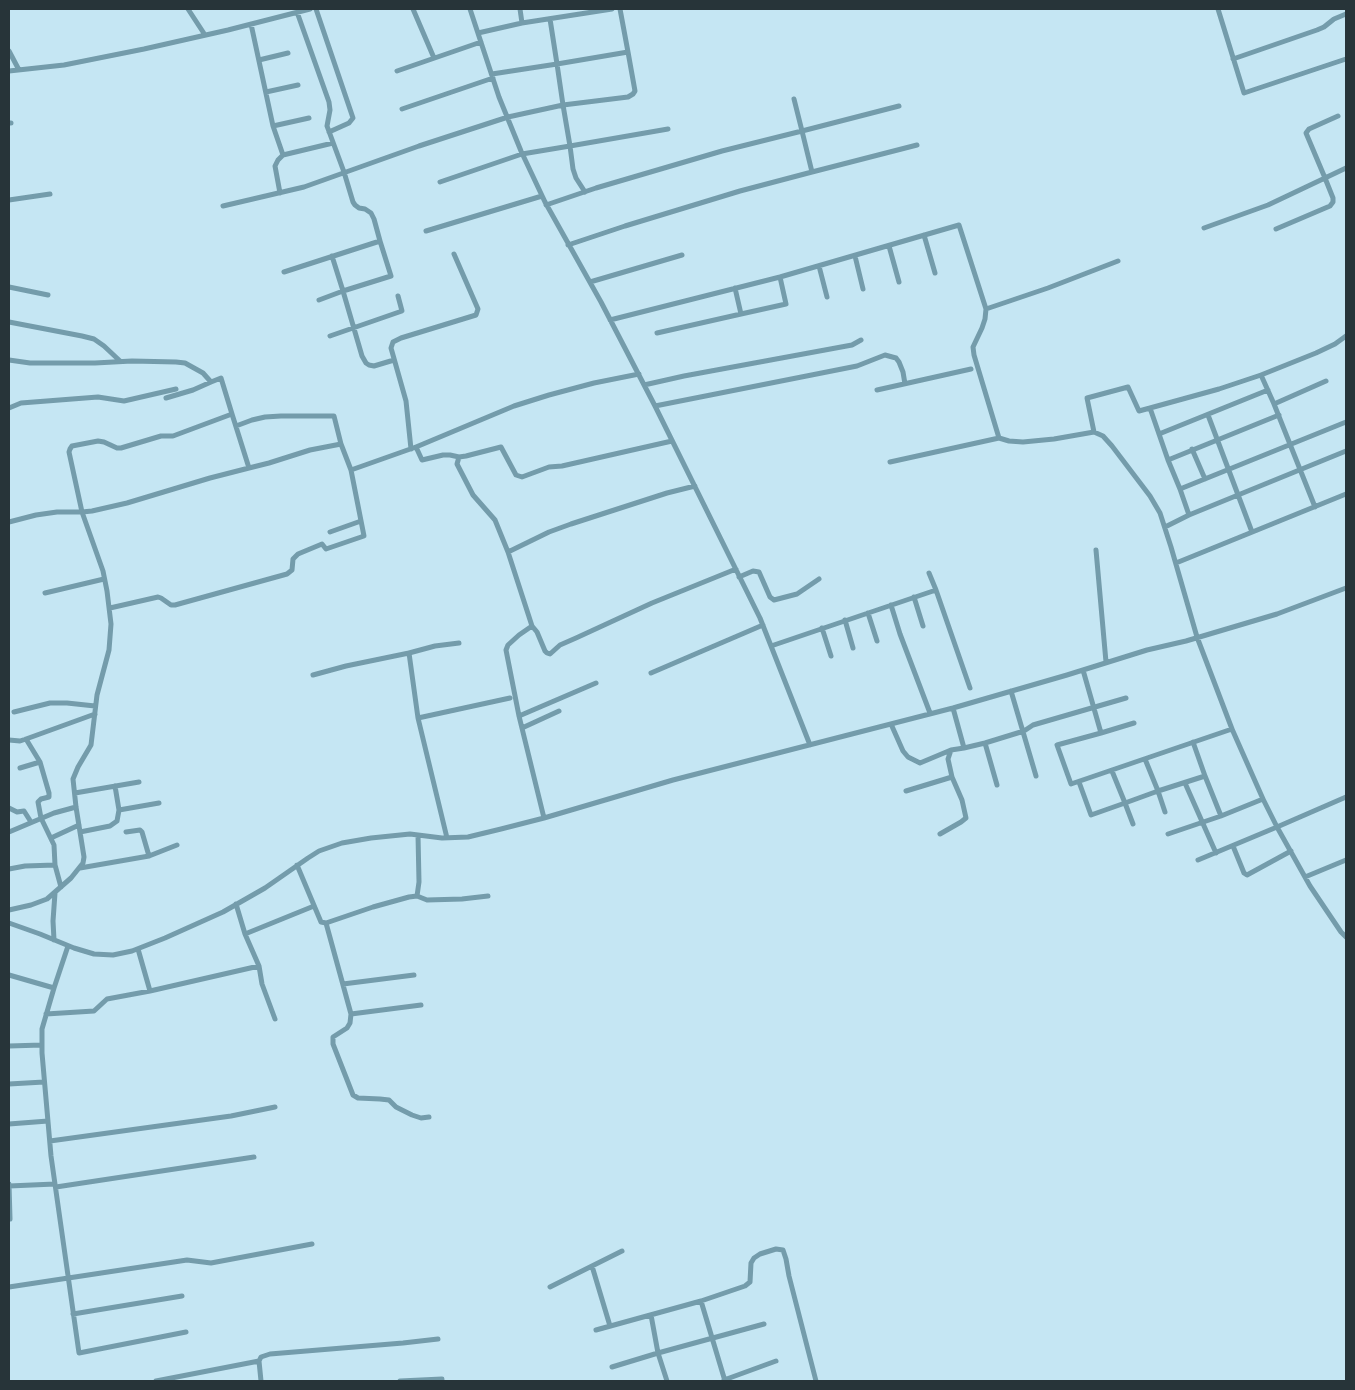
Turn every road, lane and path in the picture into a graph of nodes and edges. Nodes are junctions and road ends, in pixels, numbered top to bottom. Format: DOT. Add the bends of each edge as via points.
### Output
graph roads {
  1 [pos="188,9"];
  2 [pos="310,9"];
  3 [pos="316,9"];
  4 [pos="414,9"];
  5 [pos="470,9"];
  6 [pos="520,9"];
  7 [pos="612,9"];
  8 [pos="620,9"];
  9 [pos="1218,9"];
  10 [pos="297,12"];
  11 [pos="1346,14"];
  12 [pos="550,18"];
  13 [pos="522,23"];
  14 [pos="251,24"];
  15 [pos="478,33"];
  16 [pos="205,36"];
  17 [pos="481,42"];
  18 [pos="9,51"];
  19 [pos="628,52"];
  20 [pos="288,54"];
  21 [pos="434,58"];
  22 [pos="1233,58"];
  23 [pos="1346,59"];
  24 [pos="259,60"];
  25 [pos="557,64"];
  26 [pos="19,70"];
  27 [pos="9,71"];
  28 [pos="397,71"];
  29 [pos="493,76"];
  30 [pos="298,85"];
  31 [pos="266,92"];
  32 [pos="794,99"];
  33 [pos="563,105"];
  34 [pos="899,106"];
  35 [pos="402,109"];
  36 [pos="1338,116"];
  37 [pos="508,117"];
  38 [pos="309,118"];
  39 [pos="273,126"];
  40 [pos="668,129"];
  41 [pos="802,131"];
  42 [pos="329,132"];
  43 [pos="333,142"];
  44 [pos="917,145"];
  45 [pos="570,146"];
  46 [pos="522,154"];
  47 [pos="282,155"];
  48 [pos="1346,168"];
  49 [pos="344,172"];
  50 [pos="812,172"];
  51 [pos="1325,178"];
  52 [pos="440,182"];
  53 [pos="585,192"];
  54 [pos="280,193"];
  55 [pos="50,194"];
  56 [pos="542,196"];
  57 [pos="9,200"];
  58 [pos="222,206"];
  59 [pos="546,206"];
  60 [pos="1204,228"];
  61 [pos="1276,229"];
  62 [pos="426,231"];
  63 [pos="924,235"];
  64 [pos="380,241"];
  65 [pos="568,245"];
  66 [pos="889,246"];
  67 [pos="454,254"];
  68 [pos="682,254"];
  69 [pos="332,256"];
  70 [pos="855,256"];
  71 [pos="1118,261"];
  72 [pos="819,266"];
  73 [pos="284,272"];
  74 [pos="935,273"];
  75 [pos="780,277"];
  76 [pos="590,282"];
  77 [pos="899,282"];
  78 [pos="9,287"];
  79 [pos="735,288"];
  80 [pos="863,289"];
  81 [pos="344,292"];
  82 [pos="48,295"];
  83 [pos="398,296"];
  84 [pos="827,296"];
  85 [pos="319,300"];
  86 [pos="986,309"];
  87 [pos="741,314"];
  88 [pos="610,320"];
  89 [pos="9,322"];
  90 [pos="354,327"];
  91 [pos="657,333"];
  92 [pos="330,336"];
  93 [pos="1346,336"];
  94 [pos="862,340"];
  95 [pos="9,360"];
  96 [pos="394,360"];
  97 [pos="120,361"];
  98 [pos="971,369"];
  99 [pos="639,374"];
  100 [pos="1261,375"];
  101 [pos="1326,381"];
  102 [pos="210,382"];
  103 [pos="905,384"];
  104 [pos="644,385"];
  105 [pos="176,389"];
  106 [pos="877,390"];
  107 [pos="1268,390"];
  108 [pos="166,398"];
  109 [pos="1274,404"];
  110 [pos="655,406"];
  111 [pos="9,408"];
  112 [pos="1150,408"];
  113 [pos="232,414"];
  114 [pos="1208,414"];
  115 [pos="1279,415"];
  116 [pos="1346,422"];
  117 [pos="236,426"];
  118 [pos="1094,432"];
  119 [pos="1159,434"];
  120 [pos="998,438"];
  121 [pos="1218,440"];
  122 [pos="672,441"];
  123 [pos="341,444"];
  124 [pos="1291,445"];
  125 [pos="414,448"];
  126 [pos="1192,450"];
  127 [pos="1346,452"];
  128 [pos="458,457"];
  129 [pos="1168,460"];
  130 [pos="890,462"];
  131 [pos="249,468"];
  132 [pos="351,470"];
  133 [pos="1229,470"];
  134 [pos="1301,470"];
  135 [pos="1205,479"];
  136 [pos="695,486"];
  137 [pos="1180,489"];
  138 [pos="1346,494"];
  139 [pos="1239,496"];
  140 [pos="1314,506"];
  141 [pos="82,512"];
  142 [pos="1189,515"];
  143 [pos="361,521"];
  144 [pos="9,522"];
  145 [pos="1165,527"];
  146 [pos="330,532"];
  147 [pos="1252,532"];
  148 [pos="1096,550"];
  149 [pos="508,552"];
  150 [pos="1176,564"];
  151 [pos="736,569"];
  152 [pos="929,573"];
  153 [pos="739,576"];
  154 [pos="819,578"];
  155 [pos="104,579"];
  156 [pos="1346,588"];
  157 [pos="936,590"];
  158 [pos="45,593"];
  159 [pos="914,597"];
  160 [pos="891,605"];
  161 [pos="110,608"];
  162 [pos="868,613"];
  163 [pos="845,620"];
  164 [pos="763,625"];
  165 [pos="532,626"];
  166 [pos="923,626"];
  167 [pos="822,628"];
  168 [pos="1197,638"];
  169 [pos="877,641"];
  170 [pos="459,643"];
  171 [pos="771,646"];
  172 [pos="853,648"];
  173 [pos="409,653"];
  174 [pos="831,656"];
  175 [pos="1106,662"];
  176 [pos="1083,670"];
  177 [pos="651,673"];
  178 [pos="313,675"];
  179 [pos="596,683"];
  180 [pos="970,688"];
  181 [pos="1011,690"];
  182 [pos="510,698"];
  183 [pos="1126,698"];
  184 [pos="95,706"];
  185 [pos="1093,707"];
  186 [pos="953,708"];
  187 [pos="558,711"];
  188 [pos="14,712"];
  189 [pos="930,713"];
  190 [pos="95,714"];
  191 [pos="519,716"];
  192 [pos="418,718"];
  193 [pos="1134,723"];
  194 [pos="892,724"];
  195 [pos="522,728"];
  196 [pos="1232,729"];
  197 [pos="1024,731"];
  198 [pos="1101,733"];
  199 [pos="26,739"];
  200 [pos="9,740"];
  201 [pos="1193,742"];
  202 [pos="985,743"];
  203 [pos="810,745"];
  204 [pos="964,748"];
  205 [pos="950,750"];
  206 [pos="1145,759"];
  207 [pos="40,762"];
  208 [pos="20,768"];
  209 [pos="1112,771"];
  210 [pos="1036,776"];
  211 [pos="1205,776"];
  212 [pos="952,777"];
  213 [pos="139,782"];
  214 [pos="1079,782"];
  215 [pos="1185,782"];
  216 [pos="997,785"];
  217 [pos="115,786"];
  218 [pos="906,791"];
  219 [pos="1158,791"];
  220 [pos="75,793"];
  221 [pos="1346,797"];
  222 [pos="1263,800"];
  223 [pos="1124,802"];
  224 [pos="159,803"];
  225 [pos="76,807"];
  226 [pos="9,808"];
  227 [pos="119,810"];
  228 [pos="1165,812"];
  229 [pos="1221,816"];
  230 [pos="41,818"];
  231 [pos="544,818"];
  232 [pos="31,822"];
  233 [pos="1203,822"];
  234 [pos="1133,824"];
  235 [pos="78,825"];
  236 [pos="1277,827"];
  237 [pos="9,832"];
  238 [pos="80,832"];
  239 [pos="126,832"];
  240 [pos="940,834"];
  241 [pos="1168,834"];
  242 [pos="418,835"];
  243 [pos="51,838"];
  244 [pos="447,838"];
  245 [pos="177,845"];
  246 [pos="1233,846"];
  247 [pos="1291,851"];
  248 [pos="1216,853"];
  249 [pos="149,856"];
  250 [pos="1198,860"];
  251 [pos="1346,860"];
  252 [pos="55,865"];
  253 [pos="297,865"];
  254 [pos="9,868"];
  255 [pos="80,868"];
  256 [pos="1305,877"];
  257 [pos="61,887"];
  258 [pos="54,894"];
  259 [pos="418,896"];
  260 [pos="488,896"];
  261 [pos="236,904"];
  262 [pos="314,906"];
  263 [pos="9,910"];
  264 [pos="9,923"];
  265 [pos="326,923"];
  266 [pos="245,934"];
  267 [pos="1346,937"];
  268 [pos="54,940"];
  269 [pos="68,946"];
  270 [pos="138,949"];
  271 [pos="259,966"];
  272 [pos="9,975"];
  273 [pos="414,975"];
  274 [pos="343,984"];
  275 [pos="54,988"];
  276 [pos="150,992"];
  277 [pos="421,1005"];
  278 [pos="46,1014"];
  279 [pos="350,1014"];
  280 [pos="275,1019"];
  281 [pos="42,1045"];
  282 [pos="9,1046"];
  283 [pos="44,1082"];
  284 [pos="9,1084"];
  285 [pos="275,1107"];
  286 [pos="429,1117"];
  287 [pos="48,1121"];
  288 [pos="9,1124"];
  289 [pos="50,1141"];
  290 [pos="254,1156"];
  291 [pos="9,1185"];
  292 [pos="55,1186"];
  293 [pos="10,1220"];
  294 [pos="312,1244"];
  295 [pos="622,1251"];
  296 [pos="592,1266"];
  297 [pos="68,1278"];
  298 [pos="9,1287"];
  299 [pos="550,1287"];
  300 [pos="182,1296"];
  301 [pos="701,1301"];
  302 [pos="73,1314"];
  303 [pos="651,1315"];
  304 [pos="764,1324"];
  305 [pos="610,1326"];
  306 [pos="596,1330"];
  307 [pos="186,1332"];
  308 [pos="438,1339"];
  309 [pos="712,1339"];
  310 [pos="658,1353"];
  311 [pos="776,1361"];
  312 [pos="259,1362"];
  313 [pos="612,1367"];
  314 [pos="442,1379"];
  315 [pos="725,1380"];
  316 [pos="156,1381"];
  317 [pos="261,1381"];
  318 [pos="400,1381"];
  319 [pos="667,1381"];
  320 [pos="816,1381"];
  1 -- 16 [label="street"];
  2 -- 10 [label="street"];
  3 -- 42 [label="street" via="353,118 350,123"];
  4 -- 21 [label="street"];
  5 -- 15 [label="street"];
  6 -- 13 [label="street"];
  7 -- 12 [label="street"];
  8 -- 19 [label="street"];
  9 -- 22 [label="street"];
  10 -- 14 [label="street"];
  10 -- 42 [label="street" via="329,102"];
  11 -- 22 [label="street" via="1317,30"];
  12 -- 13 [label="street"];
  12 -- 25 [label="street"];
  13 -- 15 [label="street"];
  14 -- 16 [label="street"];
  14 -- 24 [label="street"];
  15 -- 17 [label="street"];
  16 -- 26 [label="street" via="64,65"];
  17 -- 21 [label="street"];
  17 -- 29 [label="street"];
  18 -- 26 [label="street"];
  19 -- 25 [label="street"];
  19 -- 33 [label="street" via="635,91 631,96"];
  20 -- 24 [label="street"];
  21 -- 28 [label="street"];
  22 -- 23 [label="street" via="1244,93"];
  24 -- 31 [label="street"];
  25 -- 29 [label="street"];
  25 -- 33 [label="street"];
  26 -- 27 [label="street"];
  29 -- 35 [label="street"];
  29 -- 37 [label="street"];
  30 -- 31 [label="street"];
  31 -- 39 [label="street"];
  32 -- 41 [label="street"];
  33 -- 37 [label="street"];
  33 -- 45 [label="street"];
  34 -- 41 [label="street"];
  36 -- 51 [label="street" via="1306,133"];
  37 -- 46 [label="street"];
  37 -- 49 [label="street"];
  38 -- 39 [label="street"];
  39 -- 47 [label="street"];
  40 -- 45 [label="street"];
  41 -- 50 [label="street"];
  41 -- 53 [label="street"];
  42 -- 43 [label="street"];
  43 -- 47 [label="street"];
  43 -- 49 [label="street"];
  44 -- 50 [label="street"];
  45 -- 46 [label="street"];
  45 -- 53 [label="street" via="573,169"];
  46 -- 52 [label="street"];
  46 -- 56 [label="street"];
  47 -- 54 [label="street" via="275,166"];
  48 -- 51 [label="street"];
  49 -- 54 [label="street"];
  49 -- 64 [label="street" via="354,205 371,213"];
  50 -- 65 [label="street"];
  51 -- 60 [label="street" via="1268,205"];
  51 -- 61 [label="street" via="1333,202 1330,206"];
  53 -- 59 [label="street"];
  54 -- 58 [label="street"];
  55 -- 57 [label="street"];
  56 -- 59 [label="street"];
  56 -- 62 [label="street"];
  59 -- 65 [label="street"];
  63 -- 66 [label="street"];
  63 -- 74 [label="street"];
  63 -- 86 [label="street" via="959,225"];
  64 -- 69 [label="street"];
  64 -- 81 [label="street" via="391,276"];
  65 -- 76 [label="street"];
  66 -- 70 [label="street"];
  66 -- 77 [label="street"];
  67 -- 96 [label="street" via="478,309 476,315 397,339 391,348"];
  68 -- 76 [label="street"];
  69 -- 73 [label="street"];
  69 -- 81 [label="street"];
  70 -- 72 [label="street"];
  70 -- 80 [label="street"];
  71 -- 86 [label="street"];
  72 -- 75 [label="street"];
  72 -- 84 [label="street"];
  75 -- 79 [label="street"];
  75 -- 87 [label="street" via="786,304"];
  76 -- 88 [label="street"];
  78 -- 82 [label="street"];
  79 -- 87 [label="street"];
  79 -- 88 [label="street"];
  81 -- 85 [label="street"];
  81 -- 90 [label="street"];
  83 -- 90 [label="street" via="402,311"];
  86 -- 120 [label="street" via="973,347"];
  87 -- 91 [label="street"];
  88 -- 99 [label="street"];
  89 -- 97 [label="street" via="94,340"];
  90 -- 92 [label="street"];
  90 -- 96 [label="street" via="366,363 374,366"];
  93 -- 100 [label="street" via="1335,344"];
  94 -- 104 [label="street" via="852,345"];
  95 -- 97 [label="street" via="30,363"];
  96 -- 125 [label="street" via="406,400"];
  97 -- 102 [label="street" via="185,363 203,373"];
  98 -- 103 [label="street"];
  99 -- 104 [label="street"];
  99 -- 125 [label="street" via="514,406"];
  100 -- 107 [label="street"];
  100 -- 112 [label="street"];
  101 -- 109 [label="street"];
  102 -- 108 [label="street"];
  102 -- 113 [label="street" via="221,378"];
  103 -- 106 [label="street"];
  103 -- 110 [label="street" via="899,362 885,356 857,366"];
  104 -- 110 [label="street"];
  105 -- 111 [label="street" via="124,401 98,397 21,403"];
  107 -- 109 [label="street"];
  107 -- 114 [label="street"];
  109 -- 115 [label="street"];
  110 -- 122 [label="street"];
  112 -- 118 [label="street" via="1139,412 1128,387 1087,398"];
  112 -- 119 [label="street"];
  113 -- 117 [label="street"];
  113 -- 141 [label="street" via="173,436 166,435 121,448 98,441 72,446 69,452"];
  114 -- 119 [label="street"];
  114 -- 121 [label="street"];
  115 -- 121 [label="street"];
  115 -- 124 [label="street"];
  116 -- 124 [label="street"];
  117 -- 123 [label="street" via="265,417 334,416"];
  117 -- 131 [label="street"];
  118 -- 120 [label="street" via="1023,442"];
  118 -- 145 [label="street" via="1112,446 1150,496"];
  119 -- 129 [label="street"];
  120 -- 130 [label="street"];
  121 -- 126 [label="street"];
  121 -- 133 [label="street"];
  122 -- 128 [label="street" via="548,467 522,477 516,475 502,447"];
  122 -- 136 [label="street"];
  123 -- 131 [label="street"];
  123 -- 132 [label="street"];
  124 -- 133 [label="street"];
  124 -- 134 [label="street"];
  125 -- 128 [label="street" via="422,460 444,455"];
  125 -- 132 [label="street"];
  126 -- 129 [label="street"];
  126 -- 135 [label="street"];
  127 -- 134 [label="street"];
  128 -- 149 [label="street" via="457,464 473,495 495,520"];
  129 -- 137 [label="street"];
  131 -- 141 [label="street" via="127,503"];
  132 -- 143 [label="street"];
  133 -- 135 [label="street"];
  133 -- 139 [label="street"];
  134 -- 139 [label="street"];
  134 -- 140 [label="street"];
  135 -- 137 [label="street"];
  136 -- 149 [label="street" via="571,524"];
  136 -- 151 [label="street"];
  137 -- 142 [label="street"];
  138 -- 140 [label="street"];
  139 -- 142 [label="street"];
  139 -- 147 [label="street"];
  140 -- 147 [label="street"];
  141 -- 144 [label="street" via="57,512"];
  141 -- 155 [label="street"];
  142 -- 145 [label="street"];
  143 -- 146 [label="street"];
  143 -- 161 [label="street" via="364,536 326,549 322,544 298,554 287,574 175,605 158,597"];
  145 -- 150 [label="street"];
  147 -- 150 [label="street"];
  148 -- 175 [label="street"];
  149 -- 165 [label="street"];
  150 -- 168 [label="street"];
  151 -- 153 [label="street"];
  151 -- 165 [label="street" via="560,645 550,654 545,651"];
  152 -- 157 [label="street"];
  153 -- 154 [label="street" via="758,572 774,600 797,594"];
  153 -- 164 [label="street"];
  155 -- 158 [label="street"];
  155 -- 161 [label="street"];
  156 -- 168 [label="street" via="1278,614"];
  157 -- 159 [label="street"];
  157 -- 180 [label="street"];
  159 -- 160 [label="street"];
  159 -- 166 [label="street"];
  160 -- 162 [label="street"];
  160 -- 189 [label="street"];
  161 -- 184 [label="street" via="109,650"];
  162 -- 163 [label="street"];
  162 -- 169 [label="street"];
  163 -- 167 [label="street"];
  163 -- 172 [label="street"];
  164 -- 171 [label="street"];
  164 -- 177 [label="street"];
  165 -- 191 [label="street" via="518,635 506,650"];
  167 -- 171 [label="street"];
  167 -- 174 [label="street"];
  168 -- 175 [label="street"];
  168 -- 196 [label="street"];
  170 -- 173 [label="street"];
  171 -- 203 [label="street"];
  173 -- 178 [label="street"];
  173 -- 192 [label="street"];
  175 -- 176 [label="street"];
  176 -- 181 [label="street"];
  176 -- 185 [label="street"];
  179 -- 191 [label="street"];
  181 -- 186 [label="street"];
  181 -- 197 [label="street"];
  182 -- 192 [label="street"];
  183 -- 185 [label="street"];
  184 -- 188 [label="street" via="50,704"];
  184 -- 190 [label="street"];
  185 -- 197 [label="street" via="1032,725"];
  185 -- 198 [label="street"];
  186 -- 189 [label="street"];
  186 -- 204 [label="street"];
  187 -- 195 [label="street"];
  189 -- 194 [label="street"];
  190 -- 199 [label="street"];
  190 -- 220 [label="street" via="91,745 73,779"];
  191 -- 195 [label="street"];
  192 -- 244 [label="street"];
  193 -- 198 [label="street"];
  194 -- 203 [label="street"];
  194 -- 205 [label="street" via="902,751 914,761 920,763"];
  195 -- 231 [label="street"];
  196 -- 201 [label="street"];
  196 -- 222 [label="street"];
  197 -- 202 [label="street"];
  197 -- 210 [label="street"];
  198 -- 214 [label="street" via="1057,745 1071,784"];
  199 -- 200 [label="street"];
  199 -- 207 [label="street"];
  201 -- 206 [label="street"];
  201 -- 211 [label="street"];
  202 -- 204 [label="street"];
  202 -- 216 [label="street"];
  203 -- 231 [label="street" via="655,784"];
  204 -- 205 [label="street"];
  205 -- 212 [label="street" via="948,759"];
  206 -- 209 [label="street"];
  206 -- 219 [label="street"];
  207 -- 208 [label="street"];
  207 -- 230 [label="street" via="49,795 38,802"];
  209 -- 214 [label="street"];
  209 -- 223 [label="street"];
  211 -- 215 [label="street"];
  211 -- 229 [label="street"];
  212 -- 218 [label="street"];
  212 -- 240 [label="street" via="966,818"];
  213 -- 217 [label="street"];
  214 -- 223 [label="street" via="1091,814"];
  215 -- 219 [label="street"];
  215 -- 233 [label="street"];
  217 -- 220 [label="street"];
  217 -- 227 [label="street"];
  219 -- 223 [label="street"];
  219 -- 228 [label="street"];
  220 -- 225 [label="street"];
  221 -- 236 [label="street"];
  222 -- 229 [label="street"];
  222 -- 236 [label="street"];
  223 -- 234 [label="street"];
  224 -- 227 [label="street"];
  225 -- 230 [label="street"];
  225 -- 235 [label="street"];
  226 -- 232 [label="street" via="24,811"];
  227 -- 238 [label="street" via="117,821 110,826"];
  229 -- 233 [label="street"];
  230 -- 232 [label="street"];
  230 -- 243 [label="street"];
  231 -- 244 [label="street"];
  232 -- 237 [label="street"];
  233 -- 241 [label="street"];
  233 -- 248 [label="street"];
  235 -- 238 [label="street"];
  235 -- 243 [label="street"];
  236 -- 246 [label="street"];
  236 -- 247 [label="street"];
  238 -- 255 [label="street" via="84,857"];
  239 -- 249 [label="street" via="140,830"];
  242 -- 244 [label="street"];
  242 -- 253 [label="street" via="342,843"];
  242 -- 259 [label="street"];
  243 -- 252 [label="street"];
  245 -- 249 [label="street"];
  246 -- 247 [label="street" via="1247,876"];
  246 -- 248 [label="street"];
  247 -- 256 [label="street"];
  248 -- 250 [label="street"];
  249 -- 255 [label="street"];
  251 -- 256 [label="street"];
  252 -- 254 [label="street"];
  252 -- 257 [label="street"];
  253 -- 261 [label="street"];
  253 -- 262 [label="street"];
  255 -- 257 [label="street"];
  256 -- 267 [label="street"];
  257 -- 258 [label="street"];
  258 -- 263 [label="street"];
  258 -- 268 [label="street"];
  259 -- 260 [label="street" via="427,900"];
  259 -- 265 [label="street" via="409,896"];
  261 -- 266 [label="street"];
  261 -- 270 [label="street"];
  262 -- 265 [label="street" via="321,922"];
  262 -- 266 [label="street"];
  264 -- 268 [label="street"];
  265 -- 274 [label="street"];
  266 -- 271 [label="street"];
  268 -- 269 [label="street"];
  269 -- 270 [label="street" via="94,954 113,955"];
  269 -- 275 [label="street"];
  270 -- 276 [label="street"];
  271 -- 276 [label="street"];
  271 -- 280 [label="street"];
  272 -- 275 [label="street"];
  273 -- 274 [label="street"];
  274 -- 279 [label="street"];
  275 -- 278 [label="street"];
  276 -- 278 [label="street" via="107,999 88,1012"];
  277 -- 279 [label="street"];
  278 -- 281 [label="street"];
  279 -- 286 [label="street" via="350,1023 333,1037 333,1044 353,1095 388,1100 412,1115"];
  281 -- 282 [label="street"];
  281 -- 283 [label="street"];
  283 -- 284 [label="street"];
  283 -- 287 [label="street"];
  285 -- 289 [label="street"];
  287 -- 288 [label="street"];
  287 -- 289 [label="street"];
  289 -- 292 [label="street"];
  290 -- 292 [label="street"];
  291 -- 292 [label="street"];
  291 -- 293 [label="street"];
  292 -- 297 [label="street"];
  294 -- 297 [label="street" via="211,1263 187,1260"];
  295 -- 296 [label="street"];
  296 -- 299 [label="street"];
  296 -- 305 [label="street"];
  297 -- 298 [label="street"];
  297 -- 302 [label="street"];
  300 -- 302 [label="street"];
  301 -- 303 [label="street"];
  301 -- 309 [label="street"];
  301 -- 320 [label="street" via="745,1286 750,1282 754,1258 776,1248 782,1250"];
  302 -- 307 [label="street" via="79,1353"];
  303 -- 305 [label="street"];
  303 -- 310 [label="street"];
  304 -- 309 [label="street"];
  305 -- 306 [label="street"];
  308 -- 312 [label="street" via="270,1354"];
  309 -- 310 [label="street"];
  309 -- 315 [label="street"];
  310 -- 313 [label="street"];
  310 -- 319 [label="street"];
  311 -- 315 [label="street"];
  312 -- 316 [label="street"];
  312 -- 317 [label="street"];
  314 -- 318 [label="street"];
}
